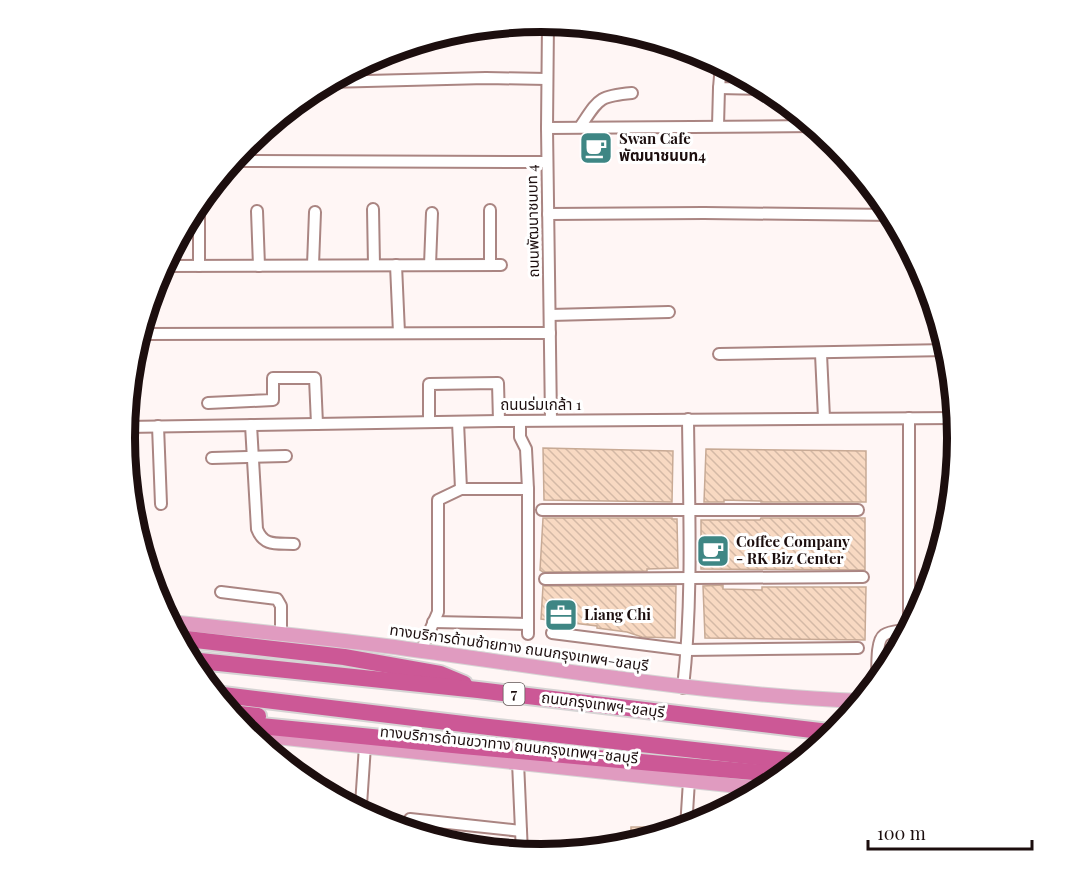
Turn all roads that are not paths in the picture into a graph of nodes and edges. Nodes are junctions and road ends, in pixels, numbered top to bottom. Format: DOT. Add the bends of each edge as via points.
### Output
graph roads {
  1 [pos="549,32"];
  2 [pos="721,73"];
  3 [pos="548,79"];
  4 [pos="347,82"];
  5 [pos="719,88"];
  6 [pos="750,89"];
  7 [pos="632,93"];
  8 [pos="718,126"];
  9 [pos="802,126"];
  10 [pos="547,128"];
  11 [pos="580,128"];
  12 [pos="245,161"];
  13 [pos="548,162"];
  14 [pos="373,209"];
  15 [pos="490,210"];
  16 [pos="257,211"];
  17 [pos="315,212"];
  18 [pos="432,213"];
  19 [pos="548,214"];
  20 [pos="882,215"];
  21 [pos="199,220"];
  22 [pos="374,265"];
  23 [pos="396,265"];
  24 [pos="430,265"];
  25 [pos="173,266"];
  26 [pos="199,266"];
  27 [pos="259,266"];
  28 [pos="313,266"];
  29 [pos="669,312"];
  30 [pos="550,315"];
  31 [pos="399,333"];
  32 [pos="550,333"];
  33 [pos="149,334"];
  34 [pos="939,350"];
  35 [pos="719,354"];
  36 [pos="821,354"];
  37 [pos="207,403"];
  38 [pos="824,418"];
  39 [pos="909,418"];
  40 [pos="948,418"];
  41 [pos="688,419"];
  42 [pos="551,420"];
  43 [pos="499,421"];
  44 [pos="520,421"];
  45 [pos="429,422"];
  46 [pos="458,422"];
  47 [pos="317,424"];
  48 [pos="251,425"];
  49 [pos="158,426"];
  50 [pos="135,427"];
  51 [pos="286,456"];
  52 [pos="252,457"];
  53 [pos="212,458"];
  54 [pos="461,489"];
  55 [pos="528,489"];
  56 [pos="161,504"];
  57 [pos="542,510"];
  58 [pos="689,510"];
  59 [pos="858,510"];
  60 [pos="294,544"];
  61 [pos="863,577"];
  62 [pos="690,578"];
  63 [pos="545,579"];
  64 [pos="221,592"];
  65 [pos="909,614"];
  66 [pos="433,622"];
  67 [pos="180,623"];
  68 [pos="900,631"];
  69 [pos="552,633"];
  70 [pos="281,635"];
  71 [pos="189,639"];
  72 [pos="858,648"];
  73 [pos="687,650"];
  74 [pos="421,651"];
  75 [pos="202,661"];
  76 [pos="878,667"];
  77 [pos="682,688"];
  78 [pos="478,690"];
  79 [pos="228,696"];
  80 [pos="852,701"];
  81 [pos="245,715"];
  82 [pos="256,726"];
  83 [pos="480,726"];
  84 [pos="823,731"];
  85 [pos="266,736"];
  86 [pos="365,746"];
  87 [pos="788,760"];
  88 [pos="518,762"];
  89 [pos="771,774"];
  90 [pos="689,781"];
  91 [pos="749,787"];
  92 [pos="361,803"];
  93 [pos="687,818"];
  94 [pos="410,823"];
  95 [pos="520,831"];
  96 [pos="521,844"];
  1 -- 3 [label="street, ถนนพัฒนาชนบท 4"];
  2 -- 5 [label="street"];
  3 -- 4 [label="street"];
  3 -- 10 [label="street, ถนนพัฒนาชนบท 4"];
  5 -- 6 [label="street"];
  5 -- 8 [label="street"];
  7 -- 11 [label="street" via="609,95 597,102"];
  8 -- 9 [label="street"];
  8 -- 11 [label="street"];
  10 -- 11 [label="street"];
  10 -- 13 [label="street, ถนนพัฒนาชนบท 4"];
  12 -- 13 [label="street"];
  13 -- 19 [label="street, ถนนพัฒนาชนบท 4"];
  14 -- 22 [label="street"];
  15 -- 24 [label="street" via="495,265"];
  16 -- 27 [label="street"];
  17 -- 28 [label="street"];
  18 -- 24 [label="street"];
  19 -- 20 [label="street"];
  19 -- 30 [label="street, ถนนพัฒนาชนบท 4"];
  21 -- 26 [label="street"];
  22 -- 23 [label="street"];
  22 -- 28 [label="street"];
  23 -- 24 [label="street"];
  23 -- 31 [label="street"];
  25 -- 26 [label="street"];
  26 -- 27 [label="street"];
  27 -- 28 [label="street"];
  29 -- 30 [label="street"];
  30 -- 32 [label="street, ถนนพัฒนาชนบท 4"];
  31 -- 32 [label="street"];
  31 -- 33 [label="street"];
  32 -- 42 [label="street, ถนนพัฒนาชนบท 4"];
  34 -- 36 [label="street"];
  35 -- 36 [label="street"];
  36 -- 38 [label="street"];
  37 -- 47 [label="street" via="273,400 273,378 315,378"];
  38 -- 39 [label="street, ถนนร่มเกล้า 1"];
  38 -- 41 [label="street, ถนนร่มเกล้า 1"];
  39 -- 40 [label="street, ถนนร่มเกล้า 1"];
  39 -- 65 [label="street"];
  41 -- 42 [label="street, ถนนร่มเกล้า 1"];
  41 -- 58 [label="street"];
  42 -- 44 [label="street, ถนนร่มเกล้า 1"];
  43 -- 44 [label="street, ถนนร่มเกล้า 1"];
  43 -- 45 [label="street" via="498,384 429,384"];
  43 -- 46 [label="street, ถนนร่มเกล้า 1"];
  44 -- 55 [label="street"];
  45 -- 46 [label="street, ถนนร่มเกล้า 1"];
  45 -- 47 [label="street, ถนนร่มเกล้า 1"];
  46 -- 54 [label="street"];
  47 -- 48 [label="street, ถนนร่มเกล้า 1"];
  48 -- 49 [label="street, ถนนร่มเกล้า 1"];
  48 -- 52 [label="street"];
  49 -- 50 [label="street, ถนนร่มเกล้า 1"];
  49 -- 56 [label="street"];
  51 -- 52 [label="street"];
  52 -- 53 [label="street"];
  52 -- 60 [label="street" via="260,537 269,543"];
  54 -- 55 [label="street"];
  54 -- 66 [label="street" via="438,500 439,600"];
  55 -- 66 [label="street" via="528,629"];
  57 -- 58 [label="street"];
  58 -- 59 [label="street"];
  58 -- 62 [label="street"];
  61 -- 62 [label="street"];
  62 -- 63 [label="street"];
  62 -- 73 [label="street"];
  64 -- 70 [label="street" via="277,599 281,606"];
  66 -- 74 [label="street"];
  67 -- 70 [label="main road, ทางบริการด้านซ้ายทาง ถนนกรุงเทพฯ-ชลบุรี"];
  68 -- 76 [label="street" via="881,638"];
  69 -- 73 [label="street"];
  70 -- 74 [label="main road, ทางบริการด้านซ้ายทาง ถนนกรุงเทพฯ-ชลบุรี"];
  71 -- 78 [label="highway" via="344,657 440,674"];
  72 -- 73 [label="street"];
  73 -- 77 [label="street"];
  74 -- 77 [label="main road, ทางบริการด้านซ้ายทาง ถนนกรุงเทพฯ-ชลบุรี"];
  75 -- 78 [label="highway, ถนนกรุงเทพฯ-ชลบุรี / 7"];
  77 -- 80 [label="main road, ทางบริการด้านซ้ายทาง ถนนกรุงเทพฯ-ชลบุรี"];
  78 -- 84 [label="highway, ถนนกรุงเทพฯ-ชลบุรี / 7"];
  79 -- 83 [label="highway"];
  81 -- 83 [label="highway" via="434,732"];
  82 -- 89 [label="highway"];
  83 -- 87 [label="highway"];
  85 -- 86 [label="main road, ทางบริการด้านขวาทาง ถนนกรุงเทพฯ-ชลบุรี"];
  86 -- 88 [label="main road, ทางบริการด้านขวาทาง ถนนกรุงเทพฯ-ชลบุรี"];
  86 -- 92 [label="street"];
  88 -- 90 [label="main road, ทางบริการด้านขวาทาง ถนนกรุงเทพฯ-ชลบุรี"];
  88 -- 95 [label="street"];
  90 -- 91 [label="main road, ทางบริการด้านขวาทาง ถนนกรุงเทพฯ-ชลบุรี"];
  90 -- 93 [label="street"];
  94 -- 95 [label="street" via="410,819"];
  95 -- 96 [label="street"];
}
